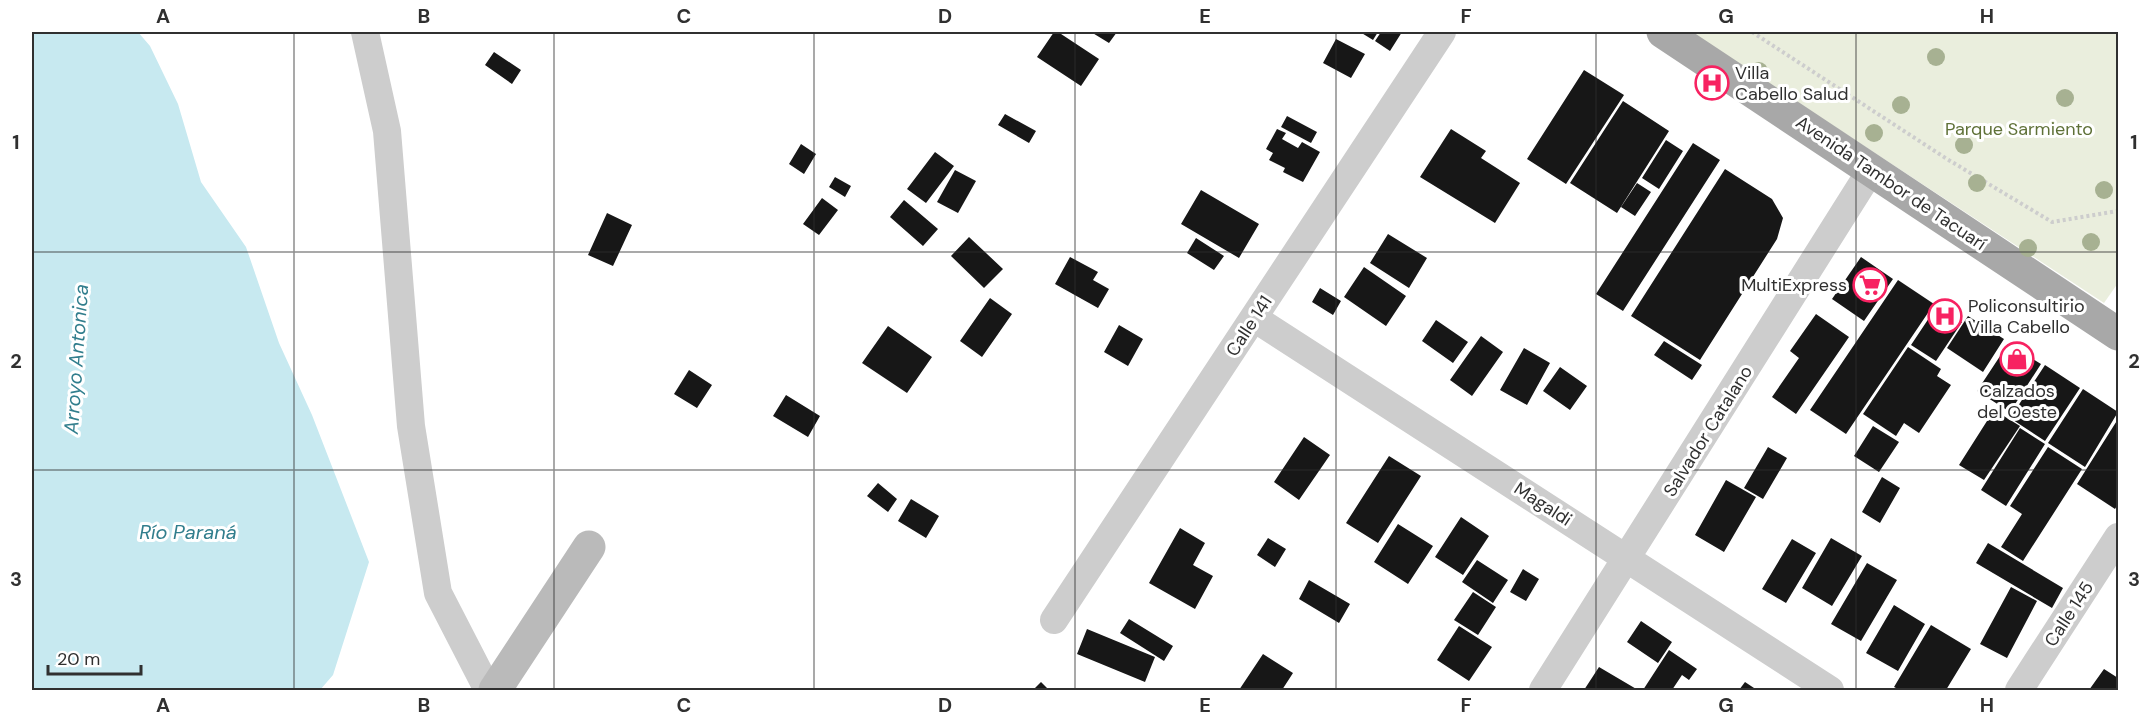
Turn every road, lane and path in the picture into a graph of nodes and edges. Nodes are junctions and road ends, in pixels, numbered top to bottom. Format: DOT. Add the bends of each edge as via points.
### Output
graph roads {
  1 [pos="365,32"];
  2 [pos="1442,32"];
  3 [pos="1663,32"];
  4 [pos="1752,32"];
  5 [pos="1871,170"];
  6 [pos="2118,210"];
  7 [pos="1254,318"];
  8 [pos="2118,334"];
  9 [pos="2118,537"];
  10 [pos="589,547"];
  11 [pos="1628,558"];
  12 [pos="1054,620"];
  13 [pos="488,690"];
  14 [pos="495,690"];
  15 [pos="1543,690"];
  16 [pos="1830,690"];
  17 [pos="2019,690"];
  1 -- 13 [label="street" via="387,131 411,426 438,593"];
  2 -- 7 [label="street, Calle 141"];
  3 -- 5 [label="main road, Avenida Tambor de Tacuarí"];
  4 -- 6 [label="path" via="2052,222"];
  5 -- 8 [label="main road, Avenida Tambor de Tacuarí"];
  5 -- 11 [label="street, Salvador Catalano"];
  7 -- 11 [label="street, Magaldi"];
  7 -- 12 [label="street, Calle 141"];
  9 -- 17 [label="street, Calle 145"];
  10 -- 14 [label="main road"];
  11 -- 15 [label="street, Salvador Catalano"];
  11 -- 16 [label="street, Magaldi"];
}
